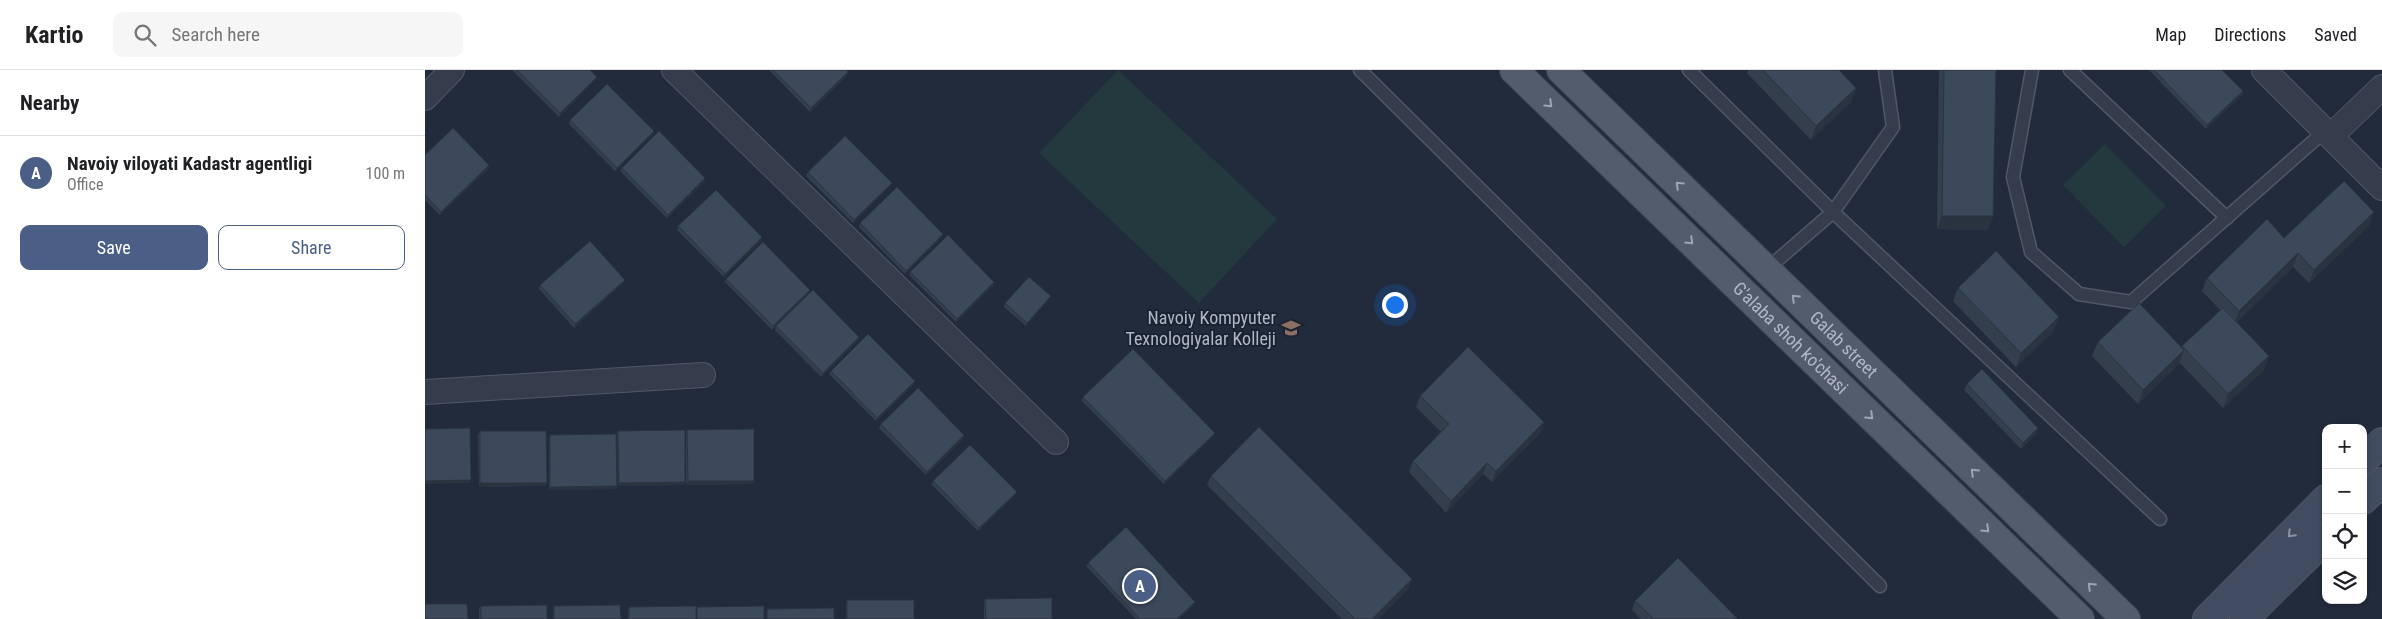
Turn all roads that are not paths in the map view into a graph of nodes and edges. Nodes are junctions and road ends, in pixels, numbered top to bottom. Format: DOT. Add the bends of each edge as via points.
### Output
graph roads {
  1 [pos="452,70"];
  2 [pos="674,70"];
  3 [pos="1360,70"];
  4 [pos="1513,70"];
  5 [pos="1561,70"];
  6 [pos="1689,70"];
  7 [pos="1885,70"];
  8 [pos="2032,70"];
  9 [pos="2071,70"];
  10 [pos="2264,70"];
  11 [pos="2382,87"];
  12 [pos="425,98"];
  13 [pos="2329,133"];
  14 [pos="2382,188"];
  15 [pos="1833,212"];
  16 [pos="2227,218"];
  17 [pos="1767,270"];
  18 [pos="703,375"];
  19 [pos="425,392"];
  20 [pos="1057,442"];
  21 [pos="2382,442"];
  22 [pos="2367,457"];
  23 [pos="2382,482"];
  24 [pos="2367,496"];
  25 [pos="2322,503"];
  26 [pos="2160,519"];
  27 [pos="2322,542"];
  28 [pos="1880,586"];
  29 [pos="2074,613"];
  30 [pos="2126,619"];
  31 [pos="2207,619"];
  32 [pos="2244,619"];
  1 -- 12 [label="street"];
  2 -- 20 [label="street"];
  3 -- 28 [label="lane"];
  4 -- 29 [label="main road, G'alaba shoh ko'chasi, one-way"];
  17 -- 5 [label="main road, Galab street, one-way"];
  6 -- 15 [label="lane"];
  7 -- 15 [label="lane" via="1893,127"];
  8 -- 16 [label="lane" via="2013,177 2031,252 2079,294 2131,302"];
  9 -- 16 [label="lane"];
  10 -- 13 [label="street"];
  11 -- 13 [label="street"];
  13 -- 14 [label="street"];
  13 -- 16 [label="lane"];
  15 -- 17 [label="lane"];
  15 -- 26 [label="lane"];
  30 -- 17 [label="main road, Galab street, one-way"];
  18 -- 19 [label="street"];
  21 -- 22 [label="main road"];
  23 -- 24 [label="main road"];
  25 -- 31 [label="main road, one-way"];
  27 -- 32 [label="main road"];
}
